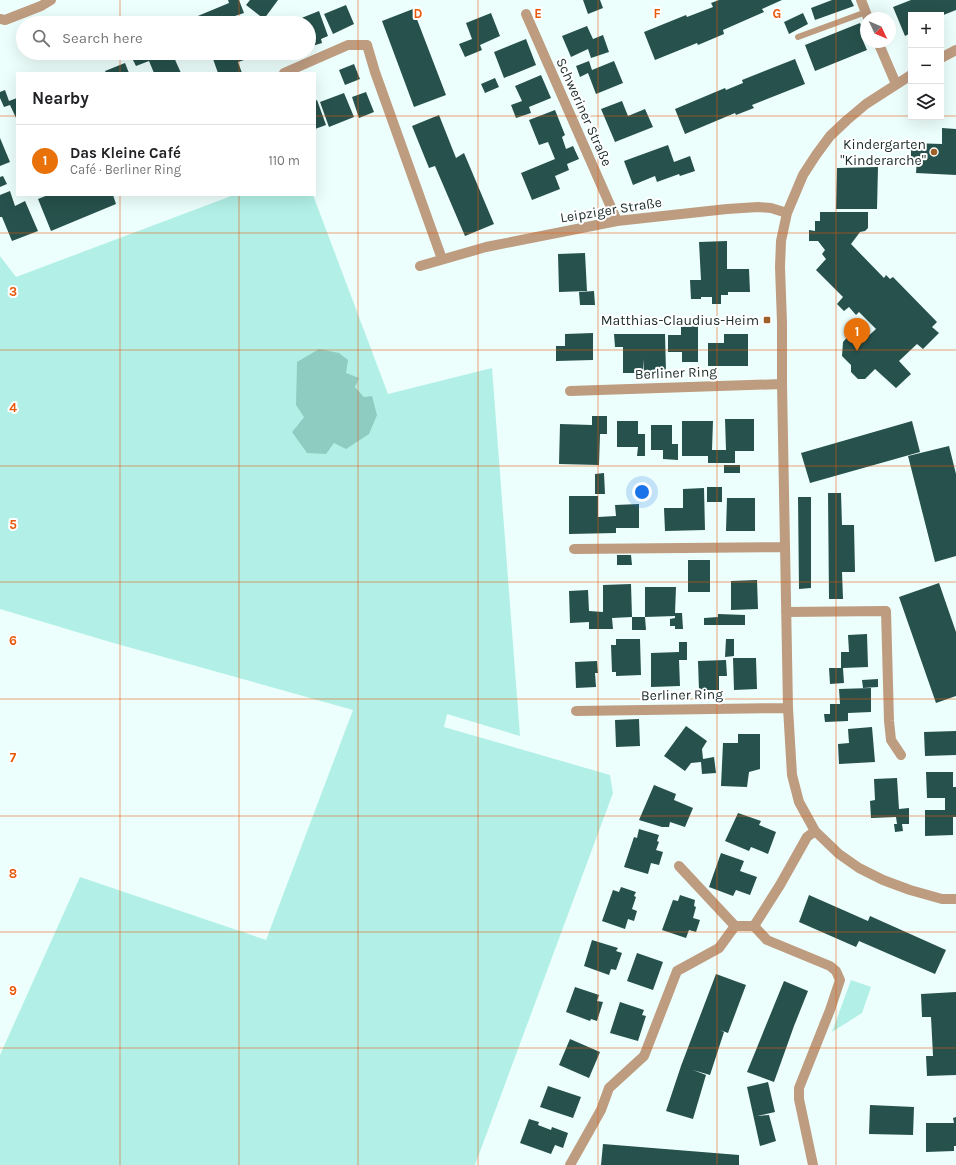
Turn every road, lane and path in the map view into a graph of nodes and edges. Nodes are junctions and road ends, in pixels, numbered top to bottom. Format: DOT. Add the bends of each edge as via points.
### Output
graph roads {
  1 [pos="51,0"];
  2 [pos="861,0"];
  3 [pos="866,12"];
  4 [pos="526,14"];
  5 [pos="860,17"];
  6 [pos="0,19"];
  7 [pos="798,37"];
  8 [pos="881,48"];
  9 [pos="956,50"];
  10 [pos="944,56"];
  11 [pos="316,59"];
  12 [pos="314,60"];
  13 [pos="286,72"];
  14 [pos="908,77"];
  15 [pos="896,84"];
  16 [pos="787,213"];
  17 [pos="617,221"];
  18 [pos="442,259"];
  19 [pos="420,266"];
  20 [pos="782,384"];
  21 [pos="570,391"];
  22 [pos="785,547"];
  23 [pos="574,549"];
  24 [pos="786,612"];
  25 [pos="788,708"];
  26 [pos="576,711"];
  27 [pos="901,755"];
  28 [pos="815,831"];
  29 [pos="678,866"];
  30 [pos="956,899"];
  31 [pos="735,926"];
  32 [pos="754,926"];
  33 [pos="570,1165"];
  34 [pos="813,1165"];
  1 -- 6 [label="street" via="5,20"];
  2 -- 3 [label="street"];
  4 -- 17 [label="street, Schweriner Straße"];
  5 -- 7 [label="lane"];
  8 -- 15 [label="street"];
  9 -- 10 [label="street"];
  11 -- 18 [label="street" via="348,45 368,45 374,72"];
  12 -- 13 [label="street"];
  14 -- 15 [label="street"];
  15 -- 16 [label="street" via="866,104 830,136 803,175"];
  16 -- 17 [label="street, Leipziger Straße" via="758,207"];
  16 -- 20 [label="street" via="781,240 780,267"];
  17 -- 18 [label="street, Leipziger Straße" via="486,247"];
  18 -- 19 [label="street, Leipziger Straße"];
  20 -- 21 [label="street, Berliner Ring"];
  20 -- 22 [label="street"];
  22 -- 23 [label="street"];
  22 -- 24 [label="street"];
  24 -- 25 [label="street"];
  24 -- 27 [label="street" via="886,611 889,721 891,740"];
  25 -- 26 [label="street, Berliner Ring"];
  25 -- 28 [label="street" via="792,775 799,802"];
  28 -- 30 [label="street" via="839,854 883,880 942,899"];
  28 -- 32 [label="street" via="807,837"];
  29 -- 31 [label="street"];
  31 -- 32 [label="street"];
  31 -- 33 [label="street" via="718,948 677,971 644,1056 609,1088 601,1110"];
  32 -- 34 [label="street" via="767,940 830,966 840,980 800,1088 799,1099"];
}
